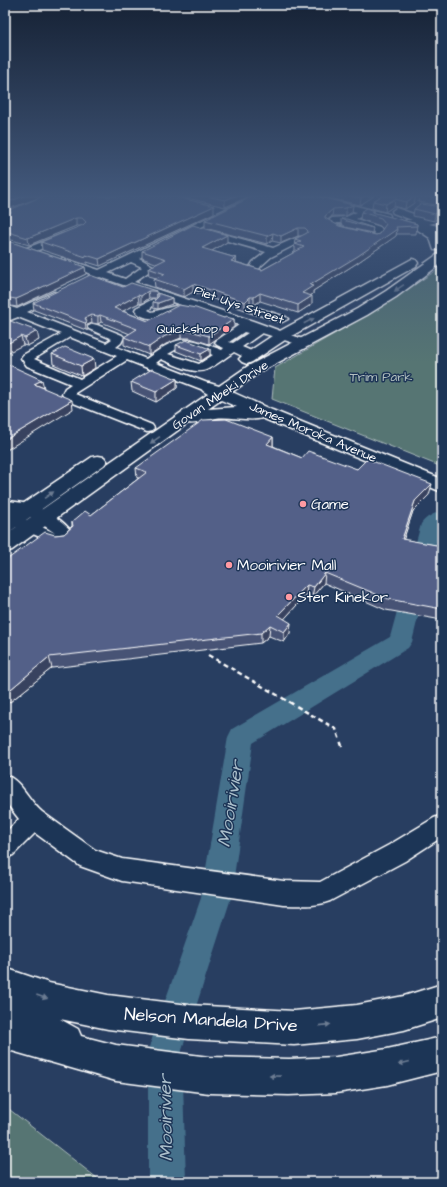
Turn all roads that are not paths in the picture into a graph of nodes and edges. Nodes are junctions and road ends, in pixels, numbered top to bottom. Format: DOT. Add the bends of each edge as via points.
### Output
graph roads {
  1 [pos="34,251"];
  2 [pos="144,251"];
  3 [pos="274,251"];
  4 [pos="438,251"];
  5 [pos="439,251"];
  6 [pos="130,258"];
  7 [pos="253,270"];
  8 [pos="99,273"];
  9 [pos="128,283"];
  10 [pos="60,292"];
  11 [pos="153,302"];
  12 [pos="5,308"];
  13 [pos="251,309"];
  14 [pos="18,313"];
  15 [pos="203,313"];
  16 [pos="267,314"];
  17 [pos="5,319"];
  18 [pos="282,319"];
  19 [pos="248,325"];
  20 [pos="93,327"];
  21 [pos="70,333"];
  22 [pos="283,335"];
  23 [pos="304,343"];
  24 [pos="234,347"];
  25 [pos="107,348"];
  26 [pos="222,354"];
  27 [pos="161,355"];
  28 [pos="126,356"];
  29 [pos="253,363"];
  30 [pos="146,364"];
  31 [pos="80,383"];
  32 [pos="213,390"];
  33 [pos="266,414"];
  34 [pos="284,421"];
  35 [pos="178,423"];
  36 [pos="147,428"];
  37 [pos="442,486"];
  38 [pos="28,509"];
  39 [pos="7,514"];
  40 [pos="37,523"];
  41 [pos="5,545"];
  42 [pos="5,784"];
  43 [pos="31,816"];
  44 [pos="442,825"];
  45 [pos="5,834"];
  46 [pos="5,848"];
  47 [pos="5,985"];
  48 [pos="442,1002"];
  49 [pos="5,1010"];
  50 [pos="5,1032"];
  51 [pos="442,1054"];
  52 [pos="103,1060"];
  1 -- 8 [label="street, Piet Uys Street"];
  2 -- 6 [label="street"];
  3 -- 7 [label="street" via="258,262"];
  22 -- 4 [label="main road, Govan Mbeki Drive, one-way"];
  5 -- 23 [label="main road, Govan Mbeki Drive, one-way" via="374,304"];
  6 -- 8 [label="street"];
  6 -- 9 [label="street" via="148,266"];
  8 -- 9 [label="street, Piet Uys Street"];
  8 -- 9 [label="street" via="87,279 100,283"];
  9 -- 15 [label="street, Piet Uys Street"];
  10 -- 14 [label="street"];
  11 -- 15 [label="street" via="140,310 158,316 178,308"];
  12 -- 14 [label="street, James Moroka Avenue"];
  13 -- 16 [label="street"];
  14 -- 17 [label="street"];
  14 -- 21 [label="street, James Moroka Avenue"];
  15 -- 19 [label="street, Piet Uys Street"];
  16 -- 18 [label="street"];
  16 -- 19 [label="street"];
  19 -- 22 [label="street, Piet Uys Street"];
  19 -- 24 [label="street" via="257,332"];
  20 -- 25 [label="street" via="118,337 117,341"];
  21 -- 25 [label="street, James Moroka Avenue"];
  21 -- 31 [label="street" via="27,358"];
  22 -- 23 [label="street, Piet Uys Street"];
  22 -- 29 [label="main road, Govan Mbeki Drive"];
  23 -- 29 [label="main road, Govan Mbeki Drive"];
  24 -- 26 [label="street"];
  24 -- 29 [label="street"];
  25 -- 28 [label="street, James Moroka Avenue"];
  26 -- 27 [label="street" via="183,342"];
  26 -- 27 [label="street" via="198,368"];
  27 -- 30 [label="street"];
  28 -- 30 [label="street, James Moroka Avenue"];
  28 -- 31 [label="street"];
  29 -- 32 [label="main road, Govan Mbeki Drive"];
  29 -- 33 [label="main road" via="251,391 256,403"];
  30 -- 32 [label="street, James Moroka Avenue"];
  31 -- 36 [label="street" via="69,391 70,397"];
  32 -- 33 [label="main road, James Moroka Avenue"];
  32 -- 35 [label="main road, Govan Mbeki Drive"];
  32 -- 36 [label="main road, Govan Mbeki Drive"];
  33 -- 34 [label="main road, James Moroka Avenue"];
  34 -- 35 [label="main road" via="234,412 206,414"];
  34 -- 37 [label="main road, James Moroka Avenue"];
  35 -- 40 [label="main road, Govan Mbeki Drive, one-way"];
  38 -- 36 [label="main road, Govan Mbeki Drive, one-way"];
  38 -- 39 [label="main road, Govan Mbeki Drive"];
  38 -- 40 [label="street"];
  39 -- 40 [label="street"];
  40 -- 41 [label="main road, Govan Mbeki Drive"];
  42 -- 43 [label="street"];
  43 -- 44 [label="street" via="88,858 122,870 284,893 308,894 322,892 397,853"];
  43 -- 45 [label="street"];
  43 -- 46 [label="street"];
  47 -- 48 [label="main road, Nelson Mandela Drive, one-way" via="49,1000 108,1012 188,1022 294,1028 357,1022 404,1013"];
  49 -- 52 [label="main road"];
  50 -- 52 [label="main road"];
  51 -- 52 [label="main road, one-way" via="387,1067 336,1075 289,1077 209,1075"];
}
